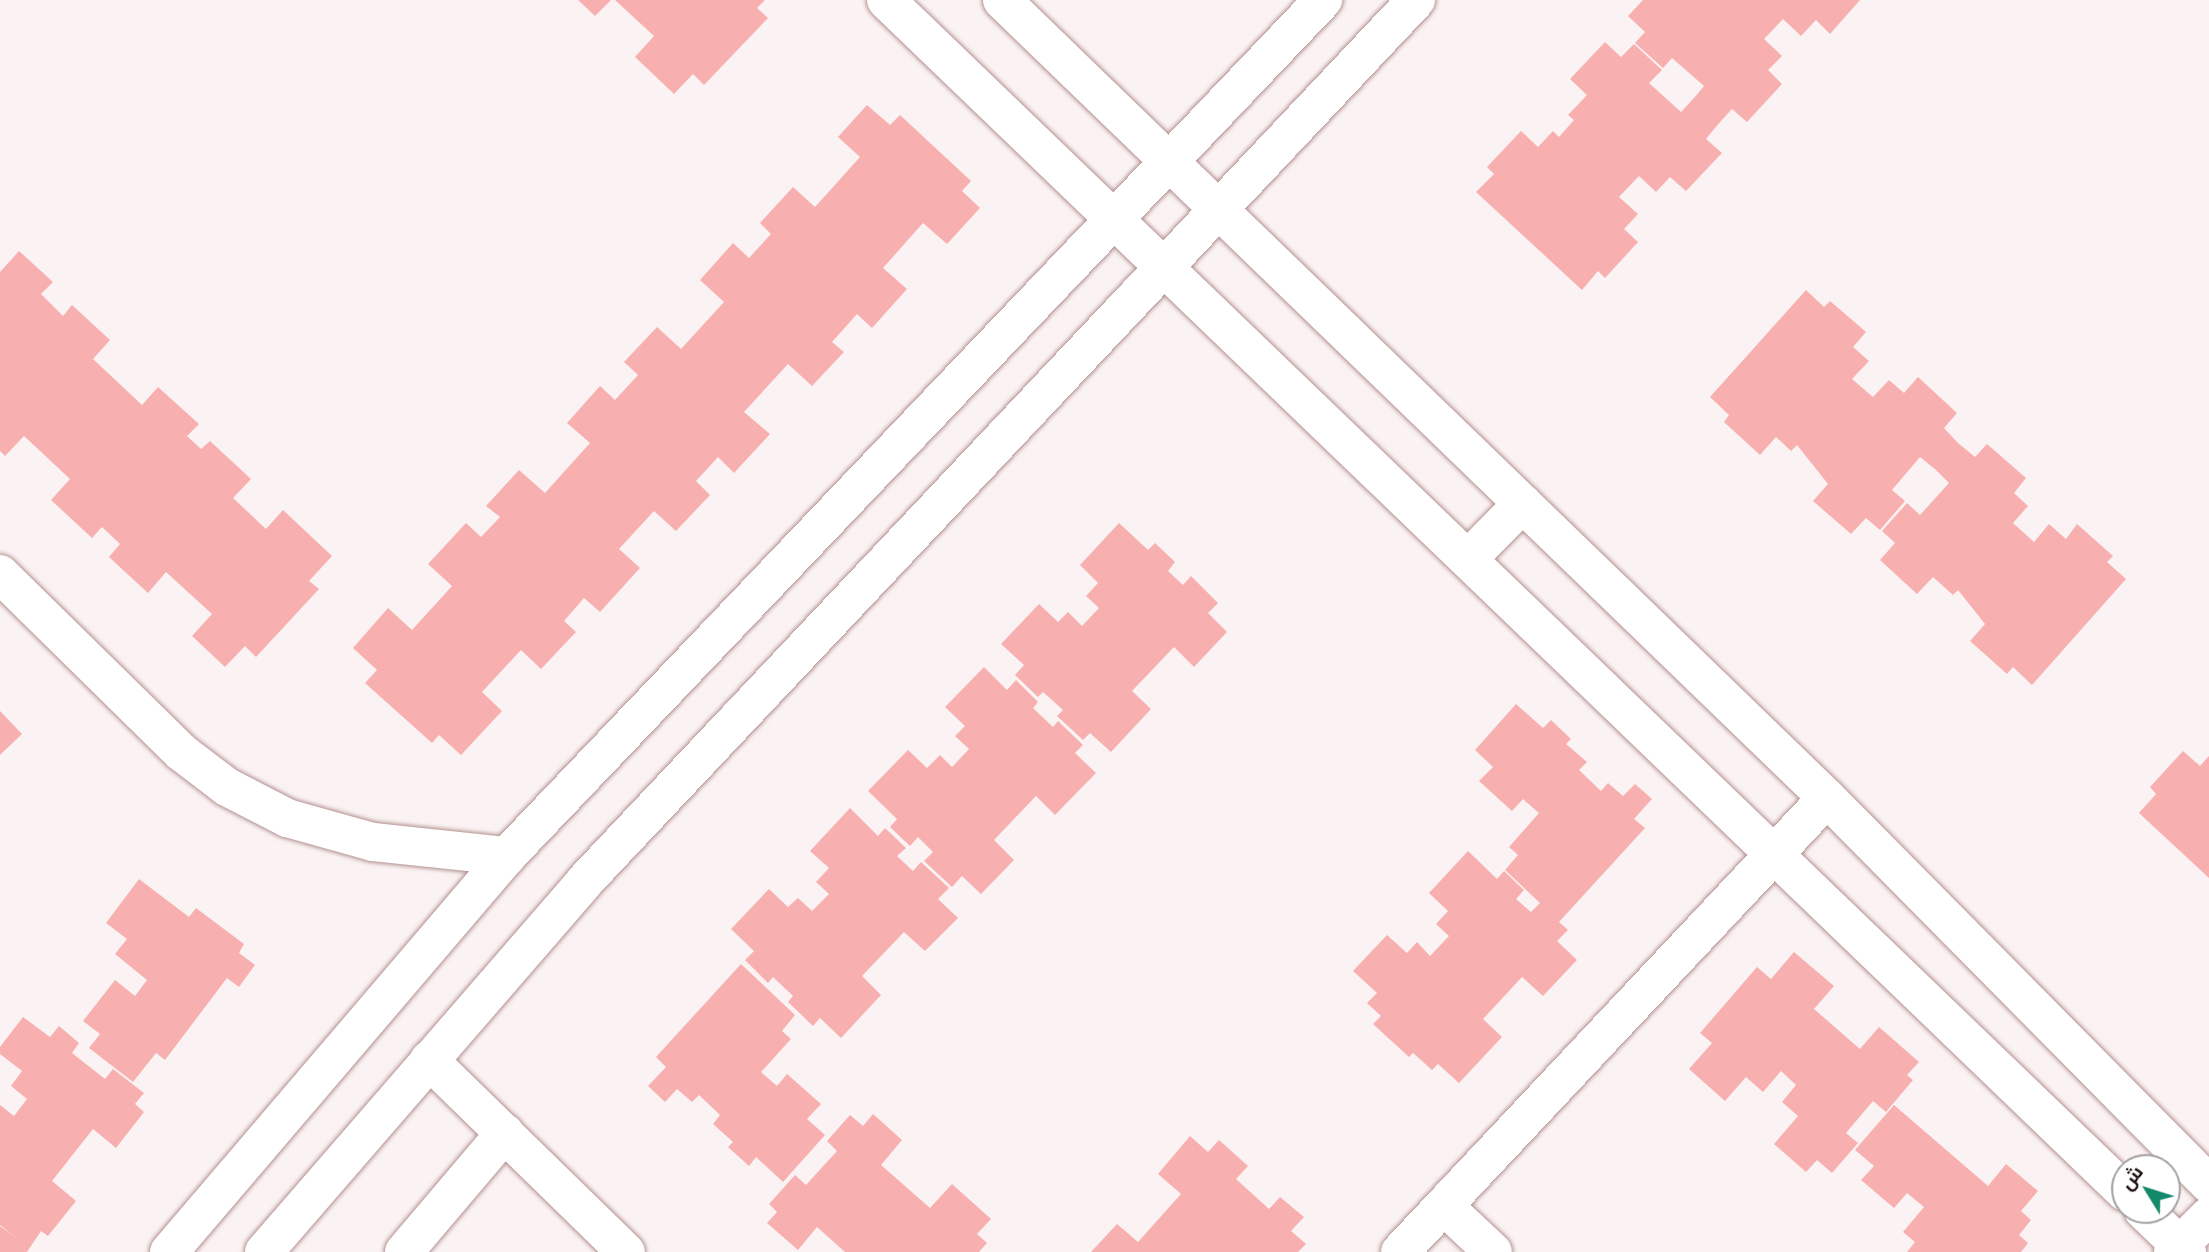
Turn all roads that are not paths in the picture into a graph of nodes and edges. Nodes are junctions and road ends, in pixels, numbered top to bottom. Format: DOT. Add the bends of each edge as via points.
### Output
graph roads {
  1 [pos="886,0"];
  2 [pos="1002,0"];
  3 [pos="1323,0"];
  4 [pos="1416,0"];
  5 [pos="1169,160"];
  6 [pos="1218,208"];
  7 [pos="1111,220"];
  8 [pos="1160,267"];
  9 [pos="1523,503"];
  10 [pos="1468,559"];
  11 [pos="0,574"];
  12 [pos="1827,797"];
  13 [pos="1776,851"];
  14 [pos="507,856"];
  15 [pos="429,1059"];
  16 [pos="505,1133"];
  17 [pos="2111,1178"];
  18 [pos="2209,1184"];
  19 [pos="1444,1206"];
  20 [pos="2209,1216"];
  21 [pos="2156,1224"];
  22 [pos="2180,1250"];
  23 [pos="169,1252"];
  24 [pos="264,1252"];
  25 [pos="404,1252"];
  26 [pos="626,1252"];
  27 [pos="1401,1252"];
  28 [pos="1493,1252"];
  1 -- 7 [label="street"];
  2 -- 5 [label="street"];
  3 -- 5 [label="street"];
  4 -- 6 [label="street"];
  5 -- 6 [label="street"];
  5 -- 7 [label="street"];
  6 -- 8 [label="street"];
  6 -- 9 [label="street"];
  7 -- 8 [label="street"];
  7 -- 14 [label="street"];
  8 -- 10 [label="street"];
  8 -- 15 [label="street" via="594,871"];
  9 -- 10 [label="street"];
  9 -- 12 [label="street"];
  10 -- 13 [label="street"];
  11 -- 14 [label="street" via="181,752 227,787 287,818 373,842"];
  12 -- 13 [label="street"];
  12 -- 18 [label="street"];
  13 -- 17 [label="street"];
  13 -- 19 [label="street"];
  14 -- 23 [label="street"];
  15 -- 16 [label="street"];
  15 -- 24 [label="street"];
  16 -- 25 [label="street"];
  16 -- 26 [label="street"];
  19 -- 27 [label="street"];
  19 -- 28 [label="street"];
  20 -- 22 [label="street"];
  21 -- 22 [label="street"];
}
